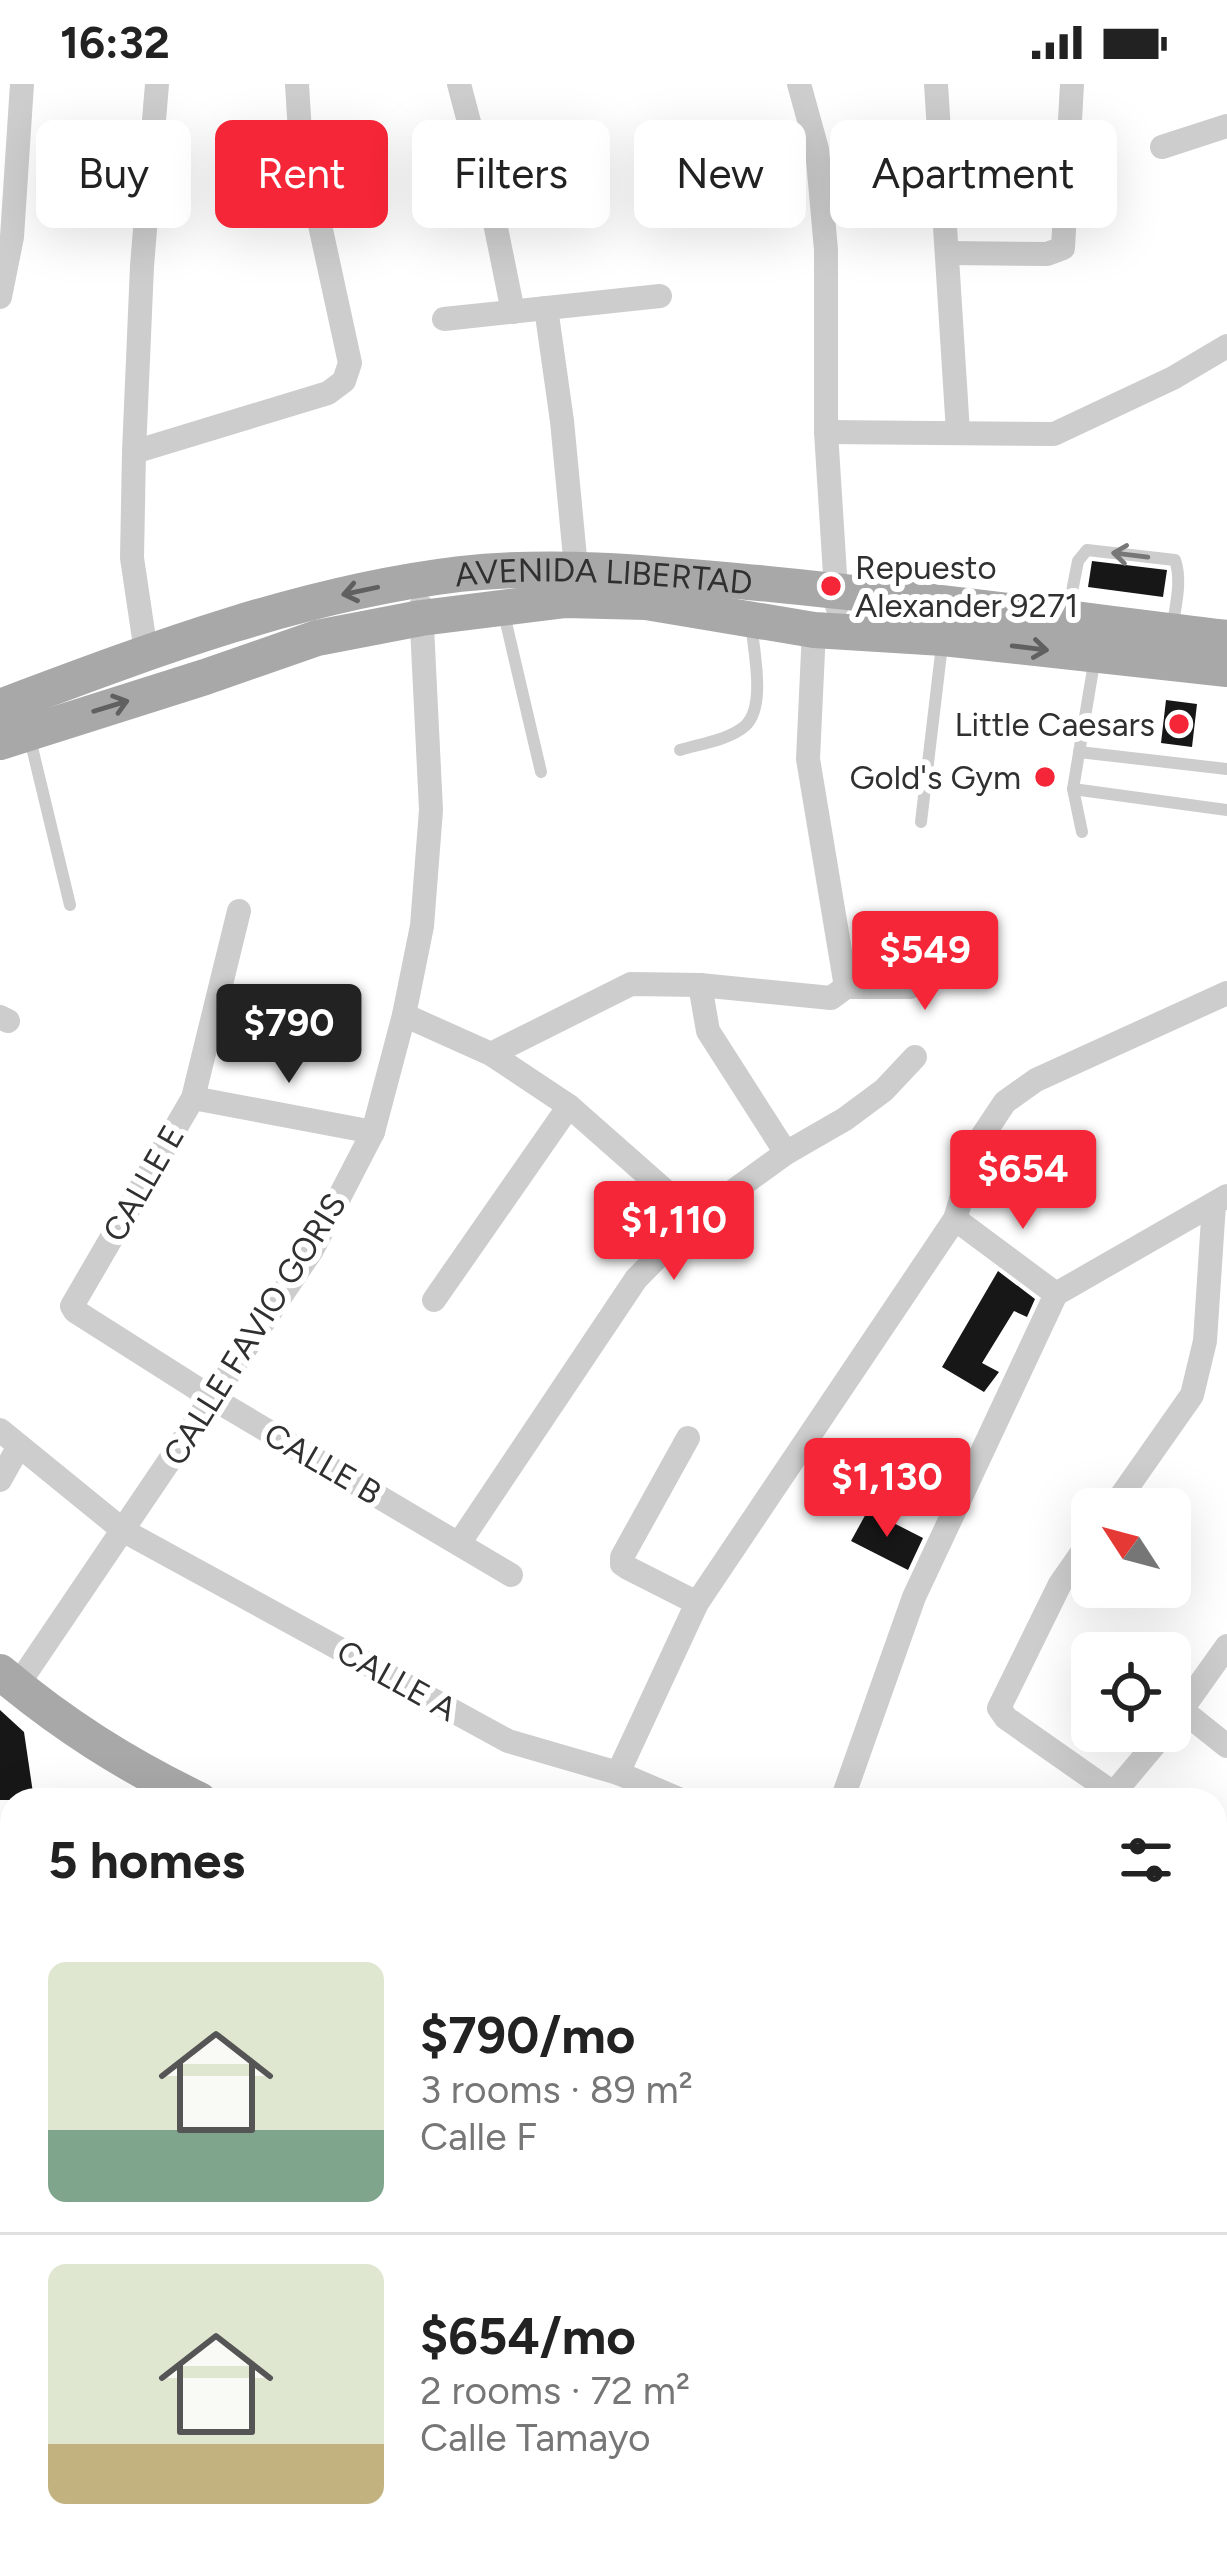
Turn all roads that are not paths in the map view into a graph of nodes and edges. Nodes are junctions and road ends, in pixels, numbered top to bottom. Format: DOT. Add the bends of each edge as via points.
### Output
graph roads {
  1 [pos="22,84"];
  2 [pos="157,84"];
  3 [pos="297,84"];
  4 [pos="459,84"];
  5 [pos="799,84"];
  6 [pos="936,84"];
  7 [pos="1072,84"];
  8 [pos="1227,126"];
  9 [pos="1162,147"];
  10 [pos="948,253"];
  11 [pos="660,296"];
  12 [pos="0,297"];
  13 [pos="546,308"];
  14 [pos="513,312"];
  15 [pos="444,319"];
  16 [pos="1227,346"];
  17 [pos="826,432"];
  18 [pos="958,432"];
  19 [pos="134,452"];
  20 [pos="576,568"];
  21 [pos="420,580"];
  22 [pos="838,590"];
  23 [pos="503,608"];
  24 [pos="421,618"];
  25 [pos="751,618"];
  26 [pos="1067,619"];
  27 [pos="825,631"];
  28 [pos="1172,631"];
  29 [pos="943,638"];
  30 [pos="1227,638"];
  31 [pos="146,652"];
  32 [pos="1095,656"];
  33 [pos="1227,669"];
  34 [pos="0,707"];
  35 [pos="14,737"];
  36 [pos="680,750"];
  37 [pos="1079,752"];
  38 [pos="1227,769"];
  39 [pos="541,772"];
  40 [pos="1073,789"];
  41 [pos="1227,810"];
  42 [pos="921,822"];
  43 [pos="1082,832"];
  44 [pos="70,905"];
  45 [pos="239,911"];
  46 [pos="966,941"];
  47 [pos="700,985"];
  48 [pos="842,990"];
  49 [pos="1227,993"];
  50 [pos="404,1015"];
  51 [pos="491,1054"];
  52 [pos="915,1058"];
  53 [pos="193,1098"];
  54 [pos="569,1106"];
  55 [pos="373,1132"];
  56 [pos="786,1153"];
  57 [pos="1220,1200"];
  58 [pos="696,1218"];
  59 [pos="955,1219"];
  60 [pos="1056,1294"];
  61 [pos="434,1300"];
  62 [pos="75,1311"];
  63 [pos="212,1398"];
  64 [pos="10,1438"];
  65 [pos="688,1438"];
  66 [pos="0,1480"];
  67 [pos="1127,1488"];
  68 [pos="124,1531"];
  69 [pos="460,1542"];
  70 [pos="1071,1568"];
  71 [pos="511,1575"];
  72 [pos="697,1603"];
  73 [pos="1227,1646"];
  74 [pos="9,1679"];
  75 [pos="1191,1697"];
  76 [pos="1191,1731"];
  77 [pos="1227,1746"];
  78 [pos="1148,1752"];
  79 [pos="618,1773"];
  80 [pos="175,1788"];
  81 [pos="653,1788"];
  82 [pos="846,1788"];
  83 [pos="1100,1788"];
  84 [pos="1118,1788"];
  1 -- 12 [label="street"];
  2 -- 19 [label="street"];
  3 -- 19 [label="street" via="300,133 350,363 344,381 328,393"];
  4 -- 14 [label="street"];
  5 -- 17 [label="street" via="817,148 826,250"];
  6 -- 10 [label="street"];
  7 -- 10 [label="street" via="1063,248"];
  8 -- 9 [label="street"];
  10 -- 18 [label="street"];
  11 -- 13 [label="street"];
  13 -- 14 [label="street"];
  13 -- 20 [label="street"];
  14 -- 15 [label="street"];
  16 -- 18 [label="street" via="1054,434"];
  17 -- 18 [label="street"];
  17 -- 22 [label="street"];
  19 -- 31 [label="street" via="132,558"];
  20 -- 21 [label="main road, AVENIDA LIBERTAD"];
  20 -- 22 [label="main road, AVENIDA LIBERTAD"];
  21 -- 24 [label="street, CALLE FAVIO GORIS"];
  21 -- 31 [label="main road, AVENIDA LIBERTAD, one-way" via="357,590"];
  22 -- 26 [label="main road, AVENIDA LIBERTAD"];
  22 -- 27 [label="street"];
  23 -- 24 [label="main road, AVENIDA LIBERTAD"];
  23 -- 25 [label="main road, AVENIDA LIBERTAD" via="646,602"];
  23 -- 39 [label="lane"];
  35 -- 24 [label="main road, AVENIDA LIBERTAD, one-way" via="317,638"];
  24 -- 50 [label="street, CALLE FAVIO GORIS" via="431,811 422,926"];
  25 -- 27 [label="main road, AVENIDA LIBERTAD"];
  25 -- 36 [label="lane" via="758,705 732,734"];
  26 -- 28 [label="main road, AVENIDA LIBERTAD"];
  28 -- 26 [label="lane, one-way" via="1175,560 1087,550"];
  27 -- 29 [label="main road, AVENIDA LIBERTAD"];
  27 -- 48 [label="street" via="808,759"];
  28 -- 30 [label="main road, AVENIDA LIBERTAD"];
  29 -- 32 [label="main road, AVENIDA LIBERTAD, one-way"];
  29 -- 42 [label="lane"];
  31 -- 34 [label="main road, AVENIDA LIBERTAD"];
  32 -- 33 [label="main road, AVENIDA LIBERTAD"];
  32 -- 37 [label="lane"];
  35 -- 44 [label="lane"];
  37 -- 38 [label="lane"];
  37 -- 40 [label="lane"];
  40 -- 41 [label="lane"];
  40 -- 43 [label="lane"];
  45 -- 53 [label="street, CALLE E"];
  46 -- 48 [label="street" via="910,987"];
  47 -- 48 [label="street" via="831,998"];
  47 -- 51 [label="street" via="631,984"];
  47 -- 56 [label="street" via="708,1031"];
  49 -- 59 [label="street" via="1036,1080 1005,1102 979,1141"];
  50 -- 51 [label="street"];
  50 -- 55 [label="street, CALLE FAVIO GORIS"];
  51 -- 54 [label="street"];
  52 -- 56 [label="street" via="872,1100"];
  53 -- 55 [label="street"];
  53 -- 62 [label="street, CALLE E" via="73,1301"];
  54 -- 58 [label="street"];
  54 -- 61 [label="street"];
  55 -- 63 [label="street, CALLE FAVIO GORIS" via="311,1250"];
  56 -- 58 [label="street"];
  57 -- 60 [label="street"];
  57 -- 67 [label="street" via="1192,1395"];
  58 -- 69 [label="street" via="636,1279"];
  59 -- 60 [label="street"];
  59 -- 72 [label="street"];
  60 -- 82 [label="street" via="914,1597"];
  62 -- 63 [label="street, CALLE B"];
  63 -- 68 [label="street, CALLE FAVIO GORIS"];
  63 -- 69 [label="street, CALLE B"];
  64 -- 66 [label="street"];
  64 -- 68 [label="street, CALLE A"];
  65 -- 72 [label="street" via="622,1564"];
  68 -- 74 [label="street, CALLE FAVIO GORIS"];
  68 -- 79 [label="street, CALLE A" via="508,1741"];
  69 -- 71 [label="street, CALLE B"];
  70 -- 83 [label="street" via="999,1708"];
  72 -- 79 [label="street"];
  73 -- 75 [label="street"];
  74 -- 80 [label="main road" via="135,1769"];
  76 -- 77 [label="street"];
  78 -- 84 [label="street"];
  79 -- 81 [label="street, CALLE A"];
}
